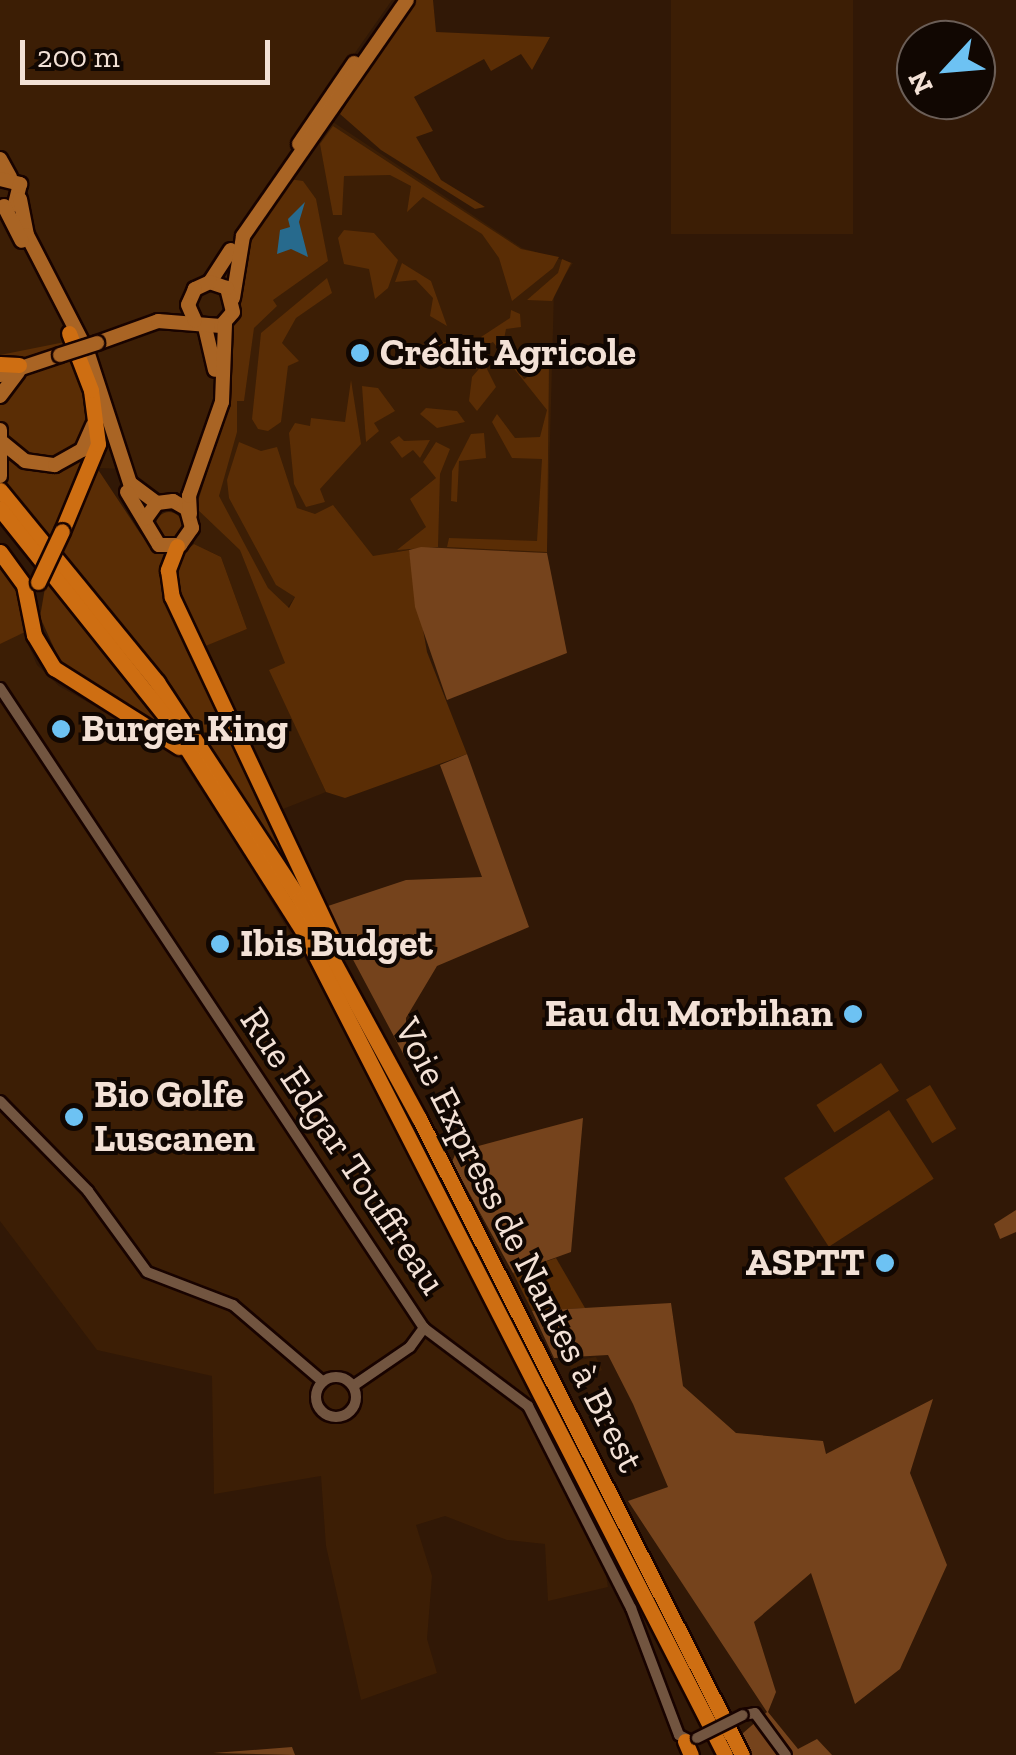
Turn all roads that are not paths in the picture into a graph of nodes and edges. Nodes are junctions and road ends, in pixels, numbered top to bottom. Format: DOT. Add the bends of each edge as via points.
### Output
graph roads {
  1 [pos="396,0"];
  2 [pos="407,0"];
  3 [pos="0,158"];
  4 [pos="5,178"];
  5 [pos="20,200"];
  6 [pos="2,205"];
  7 [pos="210,282"];
  8 [pos="189,298"];
  9 [pos="233,298"];
  10 [pos="57,304"];
  11 [pos="158,321"];
  12 [pos="225,323"];
  13 [pos="200,324"];
  14 [pos="68,333"];
  15 [pos="41,360"];
  16 [pos="0,364"];
  17 [pos="19,365"];
  18 [pos="93,371"];
  19 [pos="0,375"];
  20 [pos="0,396"];
  21 [pos="2,436"];
  22 [pos="116,439"];
  23 [pos="2,470"];
  24 [pos="0,490"];
  25 [pos="163,502"];
  26 [pos="0,509"];
  27 [pos="190,514"];
  28 [pos="146,518"];
  29 [pos="177,546"];
  30 [pos="0,552"];
  31 [pos="46,657"];
  32 [pos="0,688"];
  33 [pos="247,838"];
  34 [pos="370,1026"];
  35 [pos="0,1101"];
  36 [pos="424,1328"];
  37 [pos="322,1382"];
  38 [pos="353,1386"];
  39 [pos="691,1745"];
  40 [pos="726,1755"];
  41 [pos="742,1755"];
  42 [pos="786,1755"];
  1 -- 7 [label="main road"];
  2 -- 9 [label="main road" via="242,236"];
  3 -- 4 [label="main road"];
  4 -- 5 [label="main road" via="22,188"];
  5 -- 6 [label="main road"];
  5 -- 18 [label="main road" via="27,235"];
  6 -- 10 [label="main road"];
  7 -- 8 [label="main road"];
  7 -- 9 [label="main road"];
  8 -- 11 [label="main road"];
  8 -- 13 [label="main road"];
  9 -- 12 [label="main road"];
  10 -- 14 [label="main road"];
  10 -- 18 [label="main road"];
  11 -- 13 [label="main road"];
  11 -- 15 [label="main road, bridge"];
  12 -- 13 [label="main road"];
  12 -- 27 [label="main road" via="222,402 189,496"];
  13 -- 25 [label="main road" via="215,392 191,470"];
  14 -- 21 [label="main road" via="91,407 90,438 69,460 47,466 26,461"];
  14 -- 31 [label="highway, bridge" via="91,390 98,444 38,582 35,610"];
  15 -- 17 [label="main road"];
  15 -- 20 [label="main road" via="12,378"];
  16 -- 17 [label="highway"];
  17 -- 19 [label="main road"];
  18 -- 22 [label="main road"];
  21 -- 23 [label="main road"];
  22 -- 25 [label="main road" via="130,483"];
  22 -- 28 [label="main road" via="118,476"];
  24 -- 34 [label="highway, Voie Express de Nantes à Brest" via="99,606 215,764"];
  25 -- 27 [label="main road"];
  25 -- 28 [label="main road"];
  26 -- 33 [label="highway, Voie Express de Nantes à Brest" via="124,659"];
  27 -- 29 [label="main road" via="191,532"];
  28 -- 29 [label="main road" via="155,543"];
  29 -- 34 [label="highway" via="168,570 172,597"];
  30 -- 31 [label="highway" via="24,585 34,635"];
  31 -- 33 [label="highway" via="70,682 176,744"];
  32 -- 36 [label="street, Rue Edgar Touffreau"];
  33 -- 40 [label="highway, Voie Express de Nantes à Brest" via="402,1114"];
  34 -- 41 [label="highway, Voie Express de Nantes à Brest"];
  35 -- 37 [label="street" via="88,1191 147,1272 233,1305"];
  36 -- 38 [label="street" via="410,1347"];
  36 -- 39 [label="street, Rue Edgar Touffreau" via="528,1406 631,1608"];
  37 -- 38 [label="street" via="342,1378"];
  37 -- 38 [label="street" via="316,1401 334,1417 355,1406"];
  39 -- 42 [label="street, bridge" via="756,1712"];
}
